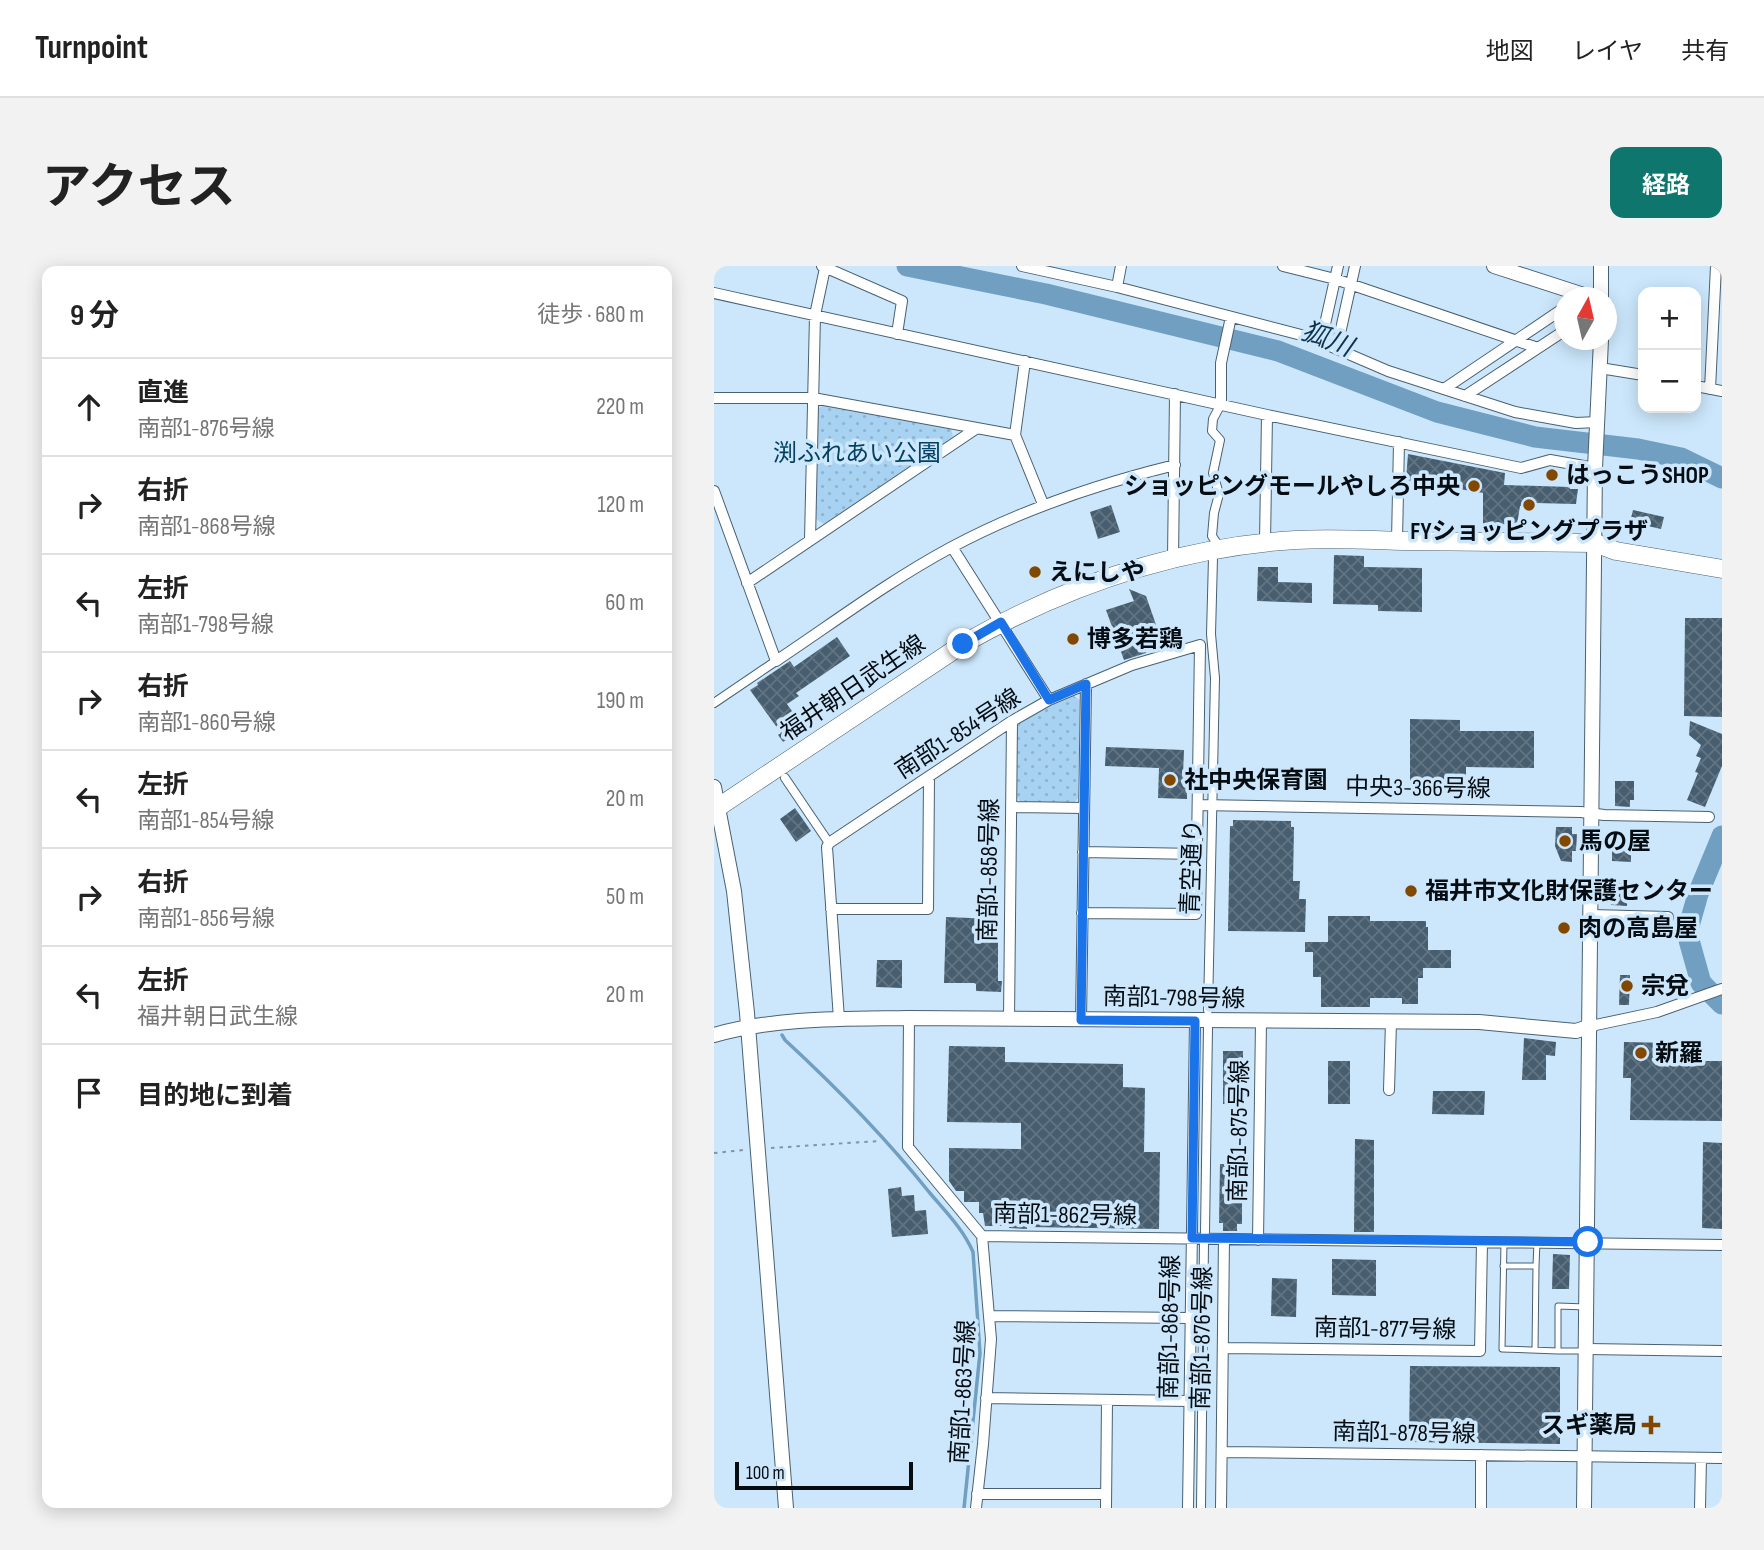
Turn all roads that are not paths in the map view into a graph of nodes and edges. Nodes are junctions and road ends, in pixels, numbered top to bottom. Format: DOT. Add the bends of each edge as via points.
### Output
graph roads {
  1 [pos="1022,266"];
  2 [pos="1121,266"];
  3 [pos="1283,266"];
  4 [pos="1338,266"];
  5 [pos="1355,266"];
  6 [pos="1601,266"];
  7 [pos="1716,266"];
  8 [pos="823,267"];
  9 [pos="1499,267"];
  10 [pos="1335,279"];
  11 [pos="1350,286"];
  12 [pos="1116,287"];
  13 [pos="1558,287"];
  14 [pos="1601,287"];
  15 [pos="714,293"];
  16 [pos="1554,315"];
  17 [pos="815,316"];
  18 [pos="1231,319"];
  19 [pos="897,334"];
  20 [pos="1554,338"];
  21 [pos="1515,341"];
  22 [pos="1321,342"];
  23 [pos="1337,348"];
  24 [pos="1538,348"];
  25 [pos="1601,350"];
  26 [pos="1025,361"];
  27 [pos="1600,368"];
  28 [pos="1638,374"];
  29 [pos="1701,387"];
  30 [pos="1444,389"];
  31 [pos="1710,389"];
  32 [pos="1722,391"];
  33 [pos="1175,394"];
  34 [pos="1465,396"];
  35 [pos="714,398"];
  36 [pos="813,398"];
  37 [pos="1221,404"];
  38 [pos="1267,415"];
  39 [pos="1596,424"];
  40 [pos="977,428"];
  41 [pos="1015,435"];
  42 [pos="1399,442"];
  43 [pos="1595,461"];
  44 [pos="1175,465"];
  45 [pos="714,491"];
  46 [pos="1043,504"];
  47 [pos="810,540"];
  48 [pos="1397,541"];
  49 [pos="1216,542"];
  50 [pos="1265,543"];
  51 [pos="1595,543"];
  52 [pos="952,547"];
  53 [pos="1213,558"];
  54 [pos="1173,559"];
  55 [pos="1722,569"];
  56 [pos="747,583"];
  57 [pos="1001,622"];
  58 [pos="776,661"];
  59 [pos="1086,684"];
  60 [pos="1049,700"];
  61 [pos="714,703"];
  62 [pos="1012,721"];
  63 [pos="785,778"];
  64 [pos="929,778"];
  65 [pos="714,787"];
  66 [pos="1199,805"];
  67 [pos="1213,806"];
  68 [pos="1011,807"];
  69 [pos="1083,808"];
  70 [pos="716,809"];
  71 [pos="1593,813"];
  72 [pos="1709,817"];
  73 [pos="829,843"];
  74 [pos="1083,852"];
  75 [pos="1198,854"];
  76 [pos="831,909"];
  77 [pos="1082,913"];
  78 [pos="1592,915"];
  79 [pos="1668,917"];
  80 [pos="1722,989"];
  81 [pos="1208,1010"];
  82 [pos="909,1018"];
  83 [pos="839,1019"];
  84 [pos="1009,1019"];
  85 [pos="1081,1020"];
  86 [pos="1261,1022"];
  87 [pos="1391,1022"];
  88 [pos="1201,1024"];
  89 [pos="748,1025"];
  90 [pos="1591,1026"];
  91 [pos="714,1035"];
  92 [pos="1389,1090"];
  93 [pos="1205,1232"];
  94 [pos="982,1236"];
  95 [pos="1192,1238"];
  96 [pos="1224,1239"];
  97 [pos="1258,1240"];
  98 [pos="1482,1242"];
  99 [pos="1504,1242"];
  100 [pos="1537,1242"];
  101 [pos="1588,1242"];
  102 [pos="1205,1243"];
  103 [pos="1722,1245"];
  104 [pos="1503,1266"];
  105 [pos="1536,1266"];
  106 [pos="1587,1307"];
  107 [pos="990,1316"];
  108 [pos="1190,1318"];
  109 [pos="1223,1348"];
  110 [pos="1535,1350"];
  111 [pos="1587,1350"];
  112 [pos="1558,1351"];
  113 [pos="1722,1351"];
  114 [pos="986,1398"];
  115 [pos="1107,1400"];
  116 [pos="1189,1401"];
  117 [pos="1222,1452"];
  118 [pos="1481,1455"];
  119 [pos="1585,1457"];
  120 [pos="1701,1458"];
  121 [pos="1722,1458"];
  122 [pos="977,1494"];
  123 [pos="1107,1494"];
  124 [pos="786,1508"];
  125 [pos="976,1508"];
  126 [pos="1106,1508"];
  127 [pos="1188,1508"];
  128 [pos="1200,1508"];
  129 [pos="1221,1508"];
  130 [pos="1481,1508"];
  131 [pos="1584,1508"];
  132 [pos="1700,1508"];
  1 -- 12 [label="street"];
  2 -- 12 [label="street"];
  3 -- 10 [label="street"];
  4 -- 10 [label="street"];
  5 -- 11 [label="street"];
  6 -- 14 [label="street"];
  7 -- 31 [label="street"];
  8 -- 17 [label="street"];
  8 -- 19 [label="street" via="902,301"];
  9 -- 13 [label="street"];
  10 -- 11 [label="street"];
  10 -- 22 [label="street"];
  11 -- 21 [label="street"];
  11 -- 23 [label="street"];
  12 -- 18 [label="street"];
  15 -- 17 [label="street"];
  16 -- 21 [label="street"];
  17 -- 19 [label="street"];
  17 -- 36 [label="street"];
  18 -- 22 [label="street"];
  18 -- 37 [label="street" via="1222,355"];
  19 -- 26 [label="street"];
  20 -- 24 [label="street"];
  21 -- 24 [label="street"];
  21 -- 30 [label="street"];
  22 -- 23 [label="street"];
  23 -- 30 [label="street"];
  24 -- 34 [label="street"];
  25 -- 27 [label="street"];
  26 -- 33 [label="street"];
  26 -- 41 [label="street"];
  27 -- 28 [label="street"];
  27 -- 39 [label="street"];
  29 -- 31 [label="street"];
  30 -- 34 [label="street"];
  31 -- 32 [label="street"];
  33 -- 37 [label="street"];
  33 -- 44 [label="street"];
  34 -- 39 [label="street" via="1549,419"];
  35 -- 36 [label="street"];
  36 -- 40 [label="street"];
  36 -- 47 [label="street"];
  37 -- 38 [label="street"];
  37 -- 49 [label="street" via="1212,430 1220,440 1213,473 1219,494 1212,536"];
  38 -- 42 [label="street"];
  38 -- 50 [label="street"];
  39 -- 43 [label="street"];
  40 -- 41 [label="street"];
  40 -- 47 [label="street"];
  41 -- 46 [label="street"];
  42 -- 43 [label="street" via="1521,468 1550,460"];
  42 -- 48 [label="street"];
  43 -- 51 [label="street"];
  44 -- 46 [label="street"];
  44 -- 54 [label="street"];
  45 -- 56 [label="street"];
  46 -- 52 [label="street"];
  47 -- 56 [label="street"];
  48 -- 50 [label="main road, 福井朝日武生線"];
  48 -- 51 [label="main road, 福井朝日武生線"];
  50 -- 54 [label="main road, 福井朝日武生線"];
  51 -- 55 [label="main road, 福井朝日武生線" via="1616,551"];
  51 -- 71 [label="street"];
  52 -- 57 [label="street"];
  52 -- 58 [label="street"];
  53 -- 67 [label="street, 青空通り"];
  54 -- 57 [label="main road, 福井朝日武生線" via="1100,579"];
  56 -- 58 [label="street"];
  57 -- 60 [label="street"];
  57 -- 70 [label="main road, 福井朝日武生線"];
  58 -- 61 [label="street"];
  59 -- 60 [label="street, 南部1-854号線"];
  59 -- 66 [label="street, 南部1-854号線" via="1200,645"];
  59 -- 69 [label="street"];
  60 -- 62 [label="street, 南部1-854号線"];
  62 -- 64 [label="street, 南部1-854号線"];
  62 -- 68 [label="street, 南部1-858号線"];
  63 -- 73 [label="street"];
  64 -- 73 [label="street, 南部1-854号線"];
  64 -- 76 [label="street" via="928,909"];
  65 -- 70 [label="street"];
  66 -- 67 [label="street, 中央3-366号線"];
  66 -- 75 [label="street, 南部1-854号線"];
  67 -- 71 [label="street, 中央3-366号線"];
  67 -- 81 [label="street, 青空通り"];
  68 -- 69 [label="street"];
  68 -- 84 [label="street, 南部1-858号線"];
  69 -- 74 [label="street"];
  70 -- 89 [label="street" via="734,891"];
  71 -- 72 [label="street, 中央3-366号線"];
  71 -- 78 [label="street"];
  73 -- 76 [label="street"];
  74 -- 75 [label="street"];
  74 -- 77 [label="street"];
  75 -- 77 [label="street, 南部1-854号線" via="1196,914"];
  76 -- 83 [label="street"];
  77 -- 85 [label="street"];
  78 -- 79 [label="street"];
  78 -- 90 [label="street"];
  80 -- 90 [label="street" via="1657,1012"];
  82 -- 83 [label="street, 南部1-798号線"];
  82 -- 84 [label="street, 南部1-798号線"];
  82 -- 94 [label="street, 南部1-862号線" via="908,1147"];
  83 -- 89 [label="street, 南部1-798号線"];
  84 -- 85 [label="street, 南部1-798号線"];
  85 -- 88 [label="street, 南部1-798号線"];
  86 -- 87 [label="street, 南部1-798号線"];
  86 -- 88 [label="street, 南部1-798号線"];
  86 -- 97 [label="street, 南部1-875号線"];
  87 -- 90 [label="street, 南部1-798号線" via="1479,1022 1576,1031"];
  87 -- 92 [label="street"];
  88 -- 93 [label="street"];
  88 -- 95 [label="street, 南部1-868号線"];
  89 -- 91 [label="street, 南部1-798号線"];
  89 -- 124 [label="street"];
  90 -- 101 [label="street"];
  94 -- 95 [label="street, 南部1-862号線"];
  94 -- 107 [label="street, 南部1-863号線"];
  95 -- 96 [label="street, 南部1-862号線"];
  95 -- 108 [label="street, 南部1-868号線"];
  96 -- 97 [label="street, 南部1-876号線"];
  96 -- 109 [label="street, 南部1-876号線"];
  97 -- 98 [label="street, 南部1-876号線"];
  98 -- 99 [label="street, 南部1-876号線"];
  98 -- 109 [label="street, 南部1-877号線" via="1480,1351"];
  99 -- 100 [label="street, 南部1-876号線"];
  99 -- 104 [label="lane"];
  100 -- 101 [label="street, 南部1-876号線"];
  100 -- 105 [label="lane"];
  101 -- 103 [label="street, 南部1-876号線"];
  101 -- 106 [label="street"];
  102 -- 128 [label="street"];
  104 -- 105 [label="lane"];
  104 -- 110 [label="lane" via="1502,1349"];
  105 -- 110 [label="lane"];
  106 -- 111 [label="street"];
  106 -- 112 [label="lane" via="1559,1306"];
  107 -- 108 [label="street"];
  107 -- 114 [label="street, 南部1-863号線"];
  108 -- 116 [label="street, 南部1-868号線"];
  109 -- 117 [label="street, 南部1-876号線"];
  110 -- 112 [label="lane"];
  111 -- 112 [label="lane"];
  111 -- 113 [label="street"];
  111 -- 119 [label="street"];
  114 -- 115 [label="street"];
  114 -- 122 [label="street, 南部1-863号線"];
  115 -- 116 [label="street"];
  115 -- 123 [label="street"];
  116 -- 127 [label="street, 南部1-868号線"];
  117 -- 118 [label="street, 南部1-878号線"];
  117 -- 129 [label="street, 南部1-876号線"];
  118 -- 119 [label="street, 南部1-878号線"];
  118 -- 130 [label="street"];
  119 -- 120 [label="street, 南部1-878号線"];
  119 -- 131 [label="street"];
  120 -- 121 [label="street, 南部1-878号線"];
  120 -- 132 [label="street"];
  122 -- 123 [label="street"];
  122 -- 125 [label="street, 南部1-863号線"];
  123 -- 126 [label="street"];
}
